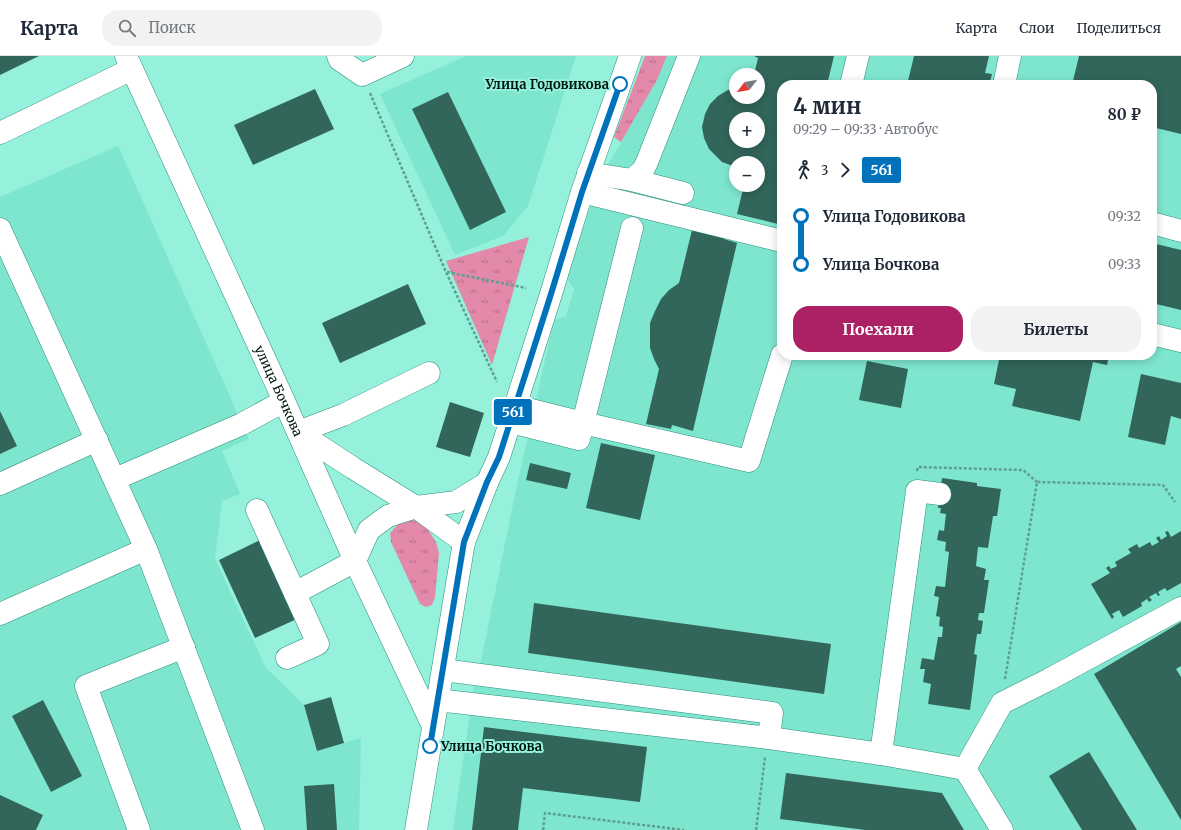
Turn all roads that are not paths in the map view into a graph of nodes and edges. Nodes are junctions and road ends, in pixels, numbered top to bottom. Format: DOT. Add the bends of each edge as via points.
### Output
graph roads {
  1 [pos="338,56"];
  2 [pos="403,56"];
  3 [pos="630,56"];
  4 [pos="689,56"];
  5 [pos="858,56"];
  6 [pos="1010,56"];
  7 [pos="129,63"];
  8 [pos="853,80"];
  9 [pos="1005,80"];
  10 [pos="0,133"];
  11 [pos="632,180"];
  12 [pos="585,183"];
  13 [pos="683,193"];
  14 [pos="1157,224"];
  15 [pos="632,228"];
  16 [pos="0,229"];
  17 [pos="1181,231"];
  18 [pos="777,240"];
  19 [pos="1157,335"];
  20 [pos="1181,341"];
  21 [pos="780,360"];
  22 [pos="429,373"];
  23 [pos="284,401"];
  24 [pos="513,414"];
  25 [pos="581,431"];
  26 [pos="298,432"];
  27 [pos="97,440"];
  28 [pos="115,480"];
  29 [pos="487,482"];
  30 [pos="0,484"];
  31 [pos="940,494"];
  32 [pos="416,507"];
  33 [pos="257,510"];
  34 [pos="464,542"];
  35 [pos="146,548"];
  36 [pos="355,561"];
  37 [pos="295,593"];
  38 [pos="1181,608"];
  39 [pos="0,614"];
  40 [pos="184,647"];
  41 [pos="287,658"];
  42 [pos="443,670"];
  43 [pos="437,700"];
  44 [pos="433,726"];
  45 [pos="769,738"];
  46 [pos="882,754"];
  47 [pos="965,769"];
  48 [pos="139,830"];
  49 [pos="253,830"];
  50 [pos="416,830"];
  51 [pos="1002,830"];
  1 -- 2 [label="street" via="362,75"];
  3 -- 12 [label="street"];
  4 -- 11 [label="street" via="647,162 643,170"];
  5 -- 8 [label="street"];
  6 -- 9 [label="street"];
  7 -- 10 [label="street"];
  7 -- 23 [label="street, улица Бочкова"];
  11 -- 12 [label="street"];
  11 -- 13 [label="street"];
  12 -- 18 [label="street"];
  12 -- 24 [label="street"];
  14 -- 17 [label="street"];
  15 -- 25 [label="street"];
  16 -- 27 [label="street"];
  19 -- 20 [label="street"];
  21 -- 25 [label="street" via="749,461"];
  22 -- 26 [label="street" via="343,415"];
  23 -- 26 [label="street, улица Бочкова"];
  23 -- 28 [label="street" via="242,424"];
  24 -- 25 [label="street"];
  24 -- 29 [label="street" via="499,457"];
  26 -- 32 [label="street"];
  26 -- 36 [label="street, улица Бочкова"];
  27 -- 28 [label="street"];
  27 -- 30 [label="street"];
  28 -- 35 [label="street"];
  29 -- 32 [label="street" via="456,502"];
  29 -- 34 [label="street"];
  31 -- 46 [label="street" via="917,491"];
  32 -- 34 [label="street"];
  32 -- 36 [label="street" via="388,516 369,530"];
  33 -- 37 [label="street"];
  34 -- 42 [label="street"];
  35 -- 39 [label="street"];
  35 -- 40 [label="street"];
  36 -- 37 [label="street"];
  36 -- 44 [label="street, улица Бочкова"];
  37 -- 41 [label="street" via="318,644"];
  38 -- 47 [label="street" via="1002,703"];
  40 -- 48 [label="street" via="86,686"];
  40 -- 49 [label="street"];
  42 -- 43 [label="street"];
  42 -- 45 [label="street" via="772,713"];
  43 -- 44 [label="street"];
  43 -- 45 [label="street"];
  44 -- 50 [label="street"];
  45 -- 46 [label="street"];
  46 -- 47 [label="street"];
  47 -- 51 [label="street"];
}
